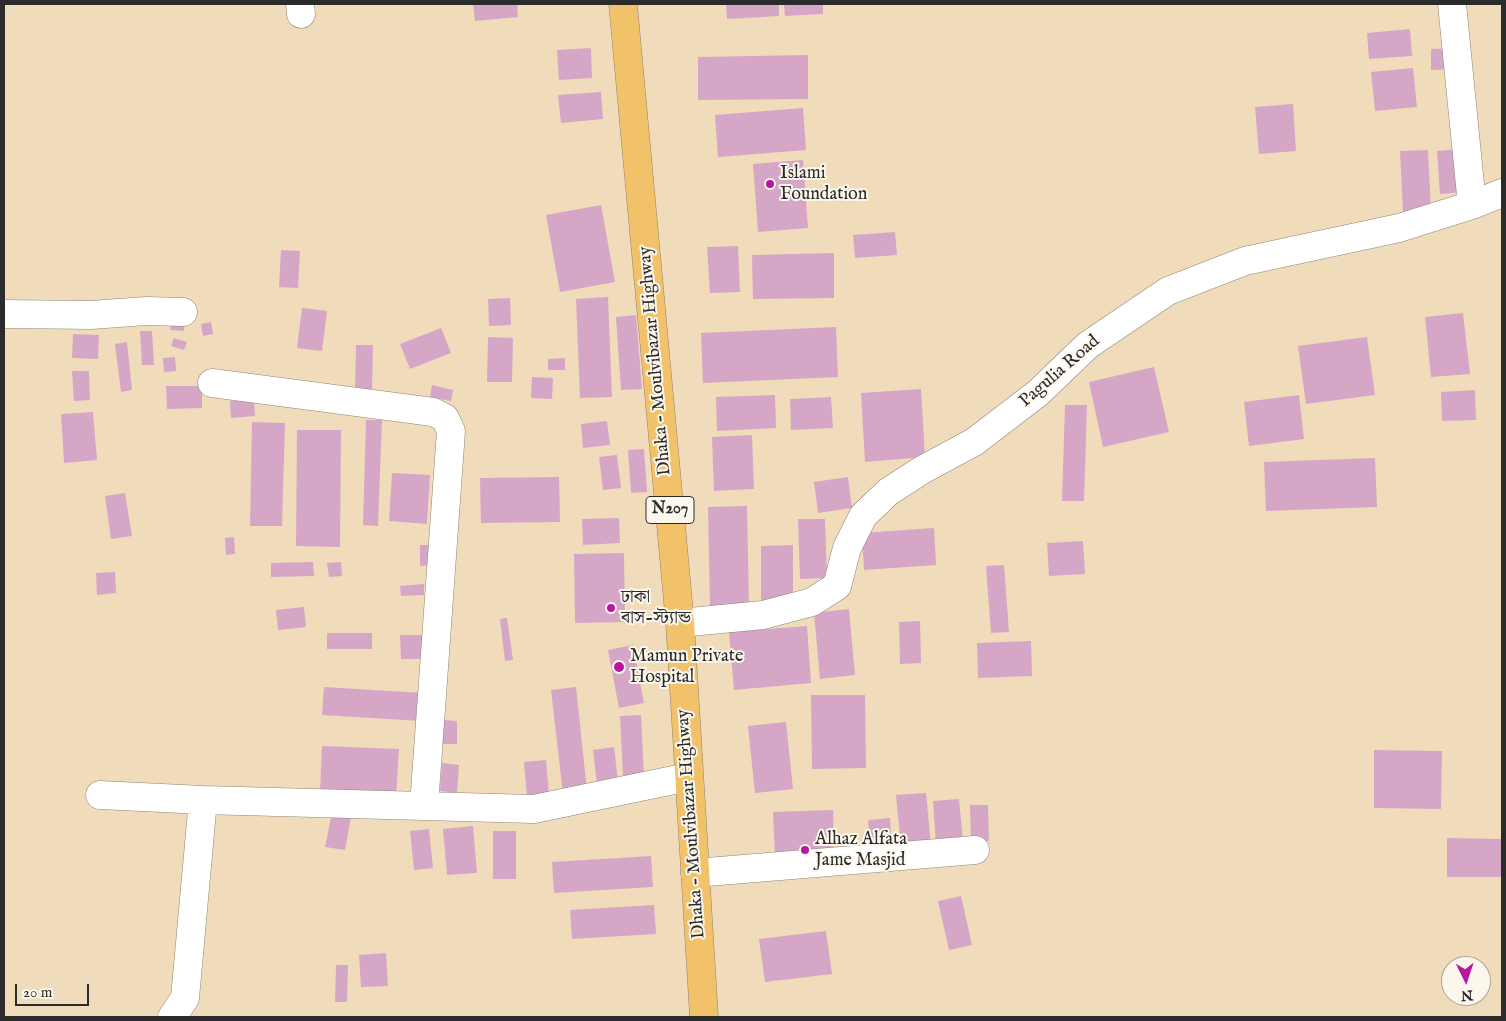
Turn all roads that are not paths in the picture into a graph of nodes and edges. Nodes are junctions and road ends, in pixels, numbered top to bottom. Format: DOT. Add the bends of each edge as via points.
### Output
graph roads {
  1 [pos="623,4"];
  2 [pos="1452,4"];
  3 [pos="1502,192"];
  4 [pos="1472,205"];
  5 [pos="183,312"];
  6 [pos="4,314"];
  7 [pos="212,383"];
  8 [pos="680,623"];
  9 [pos="688,777"];
  10 [pos="100,795"];
  11 [pos="203,800"];
  12 [pos="424,806"];
  13 [pos="975,850"];
  14 [pos="695,873"];
  15 [pos="172,1017"];
  16 [pos="704,1017"];
  1 -- 8 [label="highway, Dhaka - Moulvibazar Highway / N207"];
  2 -- 4 [label="street"];
  3 -- 4 [label="street, Pagulia Road"];
  4 -- 8 [label="street, Pagulia Road" via="1399,228 1245,261 1168,291 1088,344 1038,393 974,442 888,492 863,516 847,548 837,586 812,602 763,616"];
  5 -- 6 [label="street"];
  7 -- 12 [label="street" via="434,412 445,418 451,431"];
  8 -- 9 [label="highway, Dhaka - Moulvibazar Highway / N207"];
  9 -- 12 [label="street" via="534,809"];
  9 -- 14 [label="highway, Dhaka - Moulvibazar Highway / N207"];
  10 -- 11 [label="street"];
  11 -- 12 [label="street"];
  11 -- 15 [label="street" via="185,998"];
  13 -- 14 [label="street"];
  14 -- 16 [label="highway, Dhaka - Moulvibazar Highway / N207"];
}
